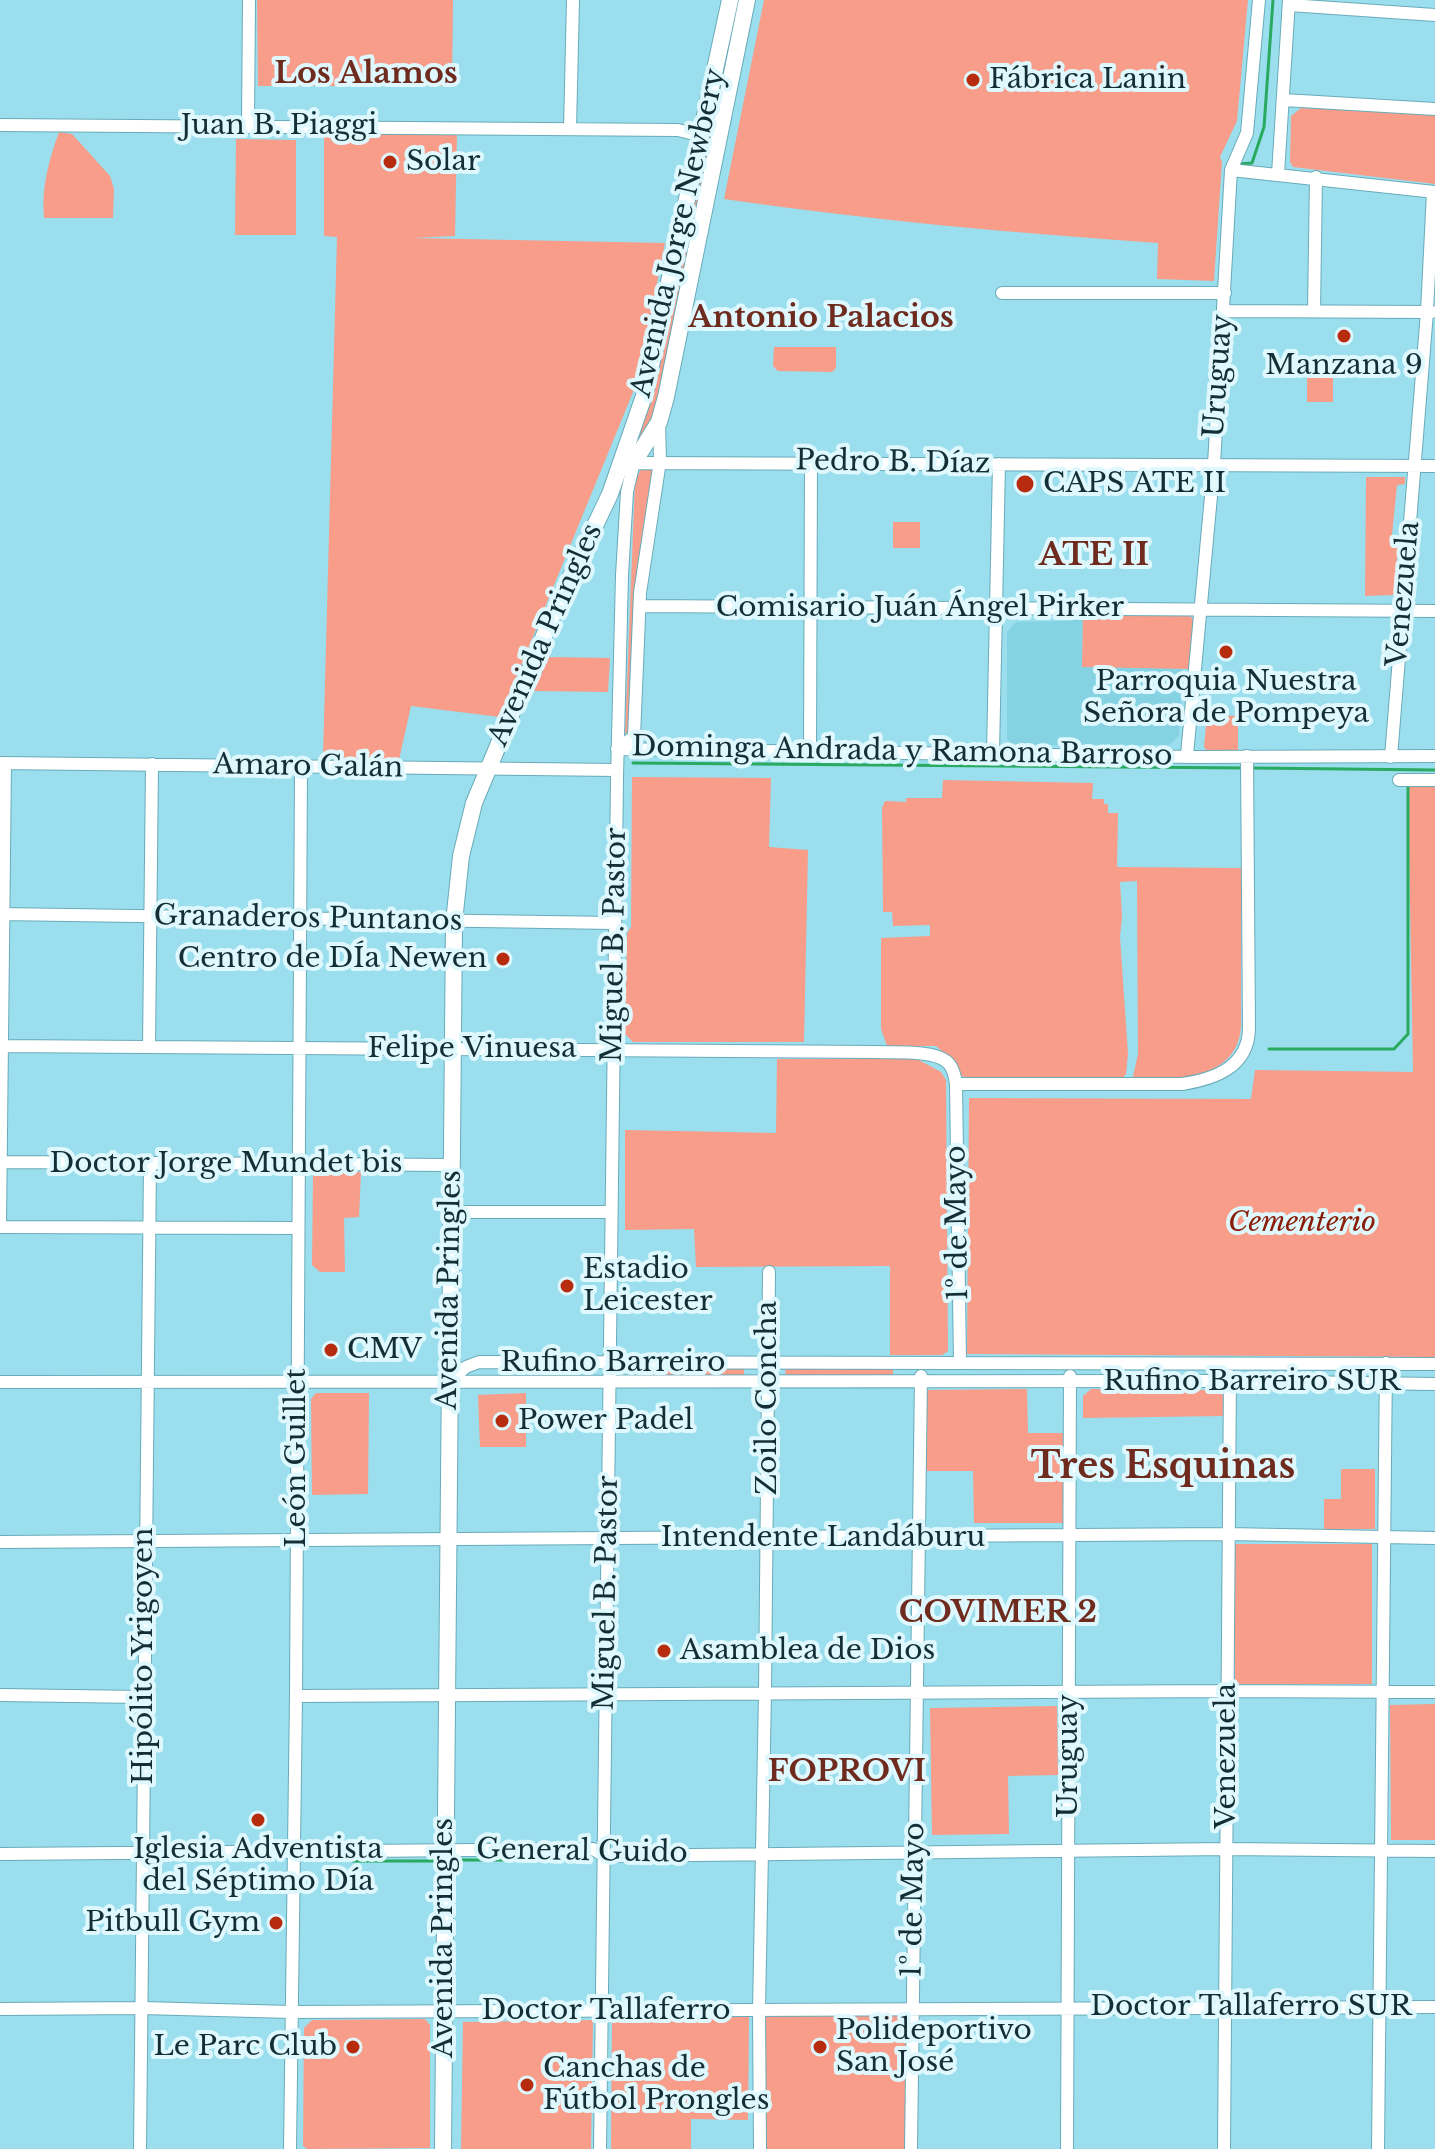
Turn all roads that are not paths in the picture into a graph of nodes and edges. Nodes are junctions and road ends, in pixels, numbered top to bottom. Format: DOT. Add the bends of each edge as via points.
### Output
graph roads {
  1 [pos="249,0"];
  2 [pos="573,0"];
  3 [pos="730,0"];
  4 [pos="747,0"];
  5 [pos="1259,0"];
  6 [pos="1289,3"];
  7 [pos="1435,15"];
  8 [pos="1284,100"];
  9 [pos="1435,109"];
  10 [pos="0,125"];
  11 [pos="248,125"];
  12 [pos="570,129"];
  13 [pos="702,136"];
  14 [pos="1231,170"];
  15 [pos="1278,174"];
  16 [pos="1316,177"];
  17 [pos="1434,192"];
  18 [pos="1002,293"];
  19 [pos="1225,293"];
  20 [pos="1223,311"];
  21 [pos="1314,311"];
  22 [pos="1431,312"];
  23 [pos="659,422"];
  24 [pos="660,461"];
  25 [pos="811,462"];
  26 [pos="627,463"];
  27 [pos="999,464"];
  28 [pos="1214,464"];
  29 [pos="1435,466"];
  30 [pos="1414,467"];
  31 [pos="640,606"];
  32 [pos="810,609"];
  33 [pos="995,609"];
  34 [pos="1201,609"];
  35 [pos="1402,610"];
  36 [pos="1435,611"];
  37 [pos="617,749"];
  38 [pos="810,751"];
  39 [pos="993,753"];
  40 [pos="1187,755"];
  41 [pos="1247,756"];
  42 [pos="1435,756"];
  43 [pos="1391,757"];
  44 [pos="3,763"];
  45 [pos="152,764"];
  46 [pos="301,767"];
  47 [pos="617,770"];
  48 [pos="486,771"];
  49 [pos="1399,780"];
  50 [pos="1435,780"];
  51 [pos="2,914"];
  52 [pos="150,917"];
  53 [pos="299,919"];
  54 [pos="454,922"];
  55 [pos="615,923"];
  56 [pos="1,1046"];
  57 [pos="149,1047"];
  58 [pos="298,1048"];
  59 [pos="613,1049"];
  60 [pos="453,1050"];
  61 [pos="956,1084"];
  62 [pos="1,1162"];
  63 [pos="150,1164"];
  64 [pos="298,1164"];
  65 [pos="451,1165"];
  66 [pos="451,1212"];
  67 [pos="611,1212"];
  68 [pos="0,1226"];
  69 [pos="149,1227"];
  70 [pos="297,1228"];
  71 [pos="769,1272"];
  72 [pos="1071,1362"];
  73 [pos="1230,1362"];
  74 [pos="768,1363"];
  75 [pos="920,1363"];
  76 [pos="960,1363"];
  77 [pos="1386,1363"];
  78 [pos="609,1364"];
  79 [pos="1435,1364"];
  80 [pos="768,1381"];
  81 [pos="921,1381"];
  82 [pos="1070,1381"];
  83 [pos="1230,1381"];
  84 [pos="0,1382"];
  85 [pos="297,1382"];
  86 [pos="448,1382"];
  87 [pos="610,1382"];
  88 [pos="1386,1383"];
  89 [pos="147,1384"];
  90 [pos="1435,1384"];
  91 [pos="1228,1534"];
  92 [pos="1070,1537"];
  93 [pos="919,1538"];
  94 [pos="1384,1538"];
  95 [pos="1435,1538"];
  96 [pos="609,1539"];
  97 [pos="767,1539"];
  98 [pos="297,1540"];
  99 [pos="447,1540"];
  100 [pos="145,1541"];
  101 [pos="0,1542"];
  102 [pos="1227,1691"];
  103 [pos="1382,1692"];
  104 [pos="1435,1692"];
  105 [pos="765,1693"];
  106 [pos="915,1693"];
  107 [pos="1070,1693"];
  108 [pos="0,1695"];
  109 [pos="605,1695"];
  110 [pos="296,1696"];
  111 [pos="446,1696"];
  112 [pos="142,1697"];
  113 [pos="1226,1849"];
  114 [pos="444,1850"];
  115 [pos="1069,1850"];
  116 [pos="292,1851"];
  117 [pos="1381,1851"];
  118 [pos="1435,1851"];
  119 [pos="914,1852"];
  120 [pos="143,1853"];
  121 [pos="0,1854"];
  122 [pos="762,1854"];
  123 [pos="605,1856"];
  124 [pos="1068,2006"];
  125 [pos="1225,2007"];
  126 [pos="1435,2007"];
  127 [pos="142,2008"];
  128 [pos="912,2008"];
  129 [pos="0,2009"];
  130 [pos="1379,2009"];
  131 [pos="759,2010"];
  132 [pos="443,2011"];
  133 [pos="604,2011"];
  134 [pos="291,2012"];
  135 [pos="140,2149"];
  136 [pos="290,2149"];
  137 [pos="443,2149"];
  138 [pos="600,2149"];
  139 [pos="760,2149"];
  140 [pos="911,2149"];
  141 [pos="1067,2149"];
  142 [pos="1224,2149"];
  143 [pos="1378,2149"];
  1 -- 11 [label="street"];
  2 -- 12 [label="street"];
  3 -- 13 [label="main road, Avenida Jorge Newbery"];
  4 -- 23 [label="main road, Avenida Jorge Newbery"];
  5 -- 14 [label="street, Uruguay" via="1247,133"];
  6 -- 7 [label="street"];
  6 -- 8 [label="street"];
  8 -- 9 [label="street"];
  8 -- 15 [label="street"];
  10 -- 11 [label="street, Juan B. Piaggi"];
  11 -- 12 [label="street, Juan B. Piaggi"];
  12 -- 13 [label="street, Juan B. Piaggi" via="678,130"];
  13 -- 26 [label="main road, Avenida Jorge Newbery"];
  14 -- 15 [label="street"];
  14 -- 19 [label="street, Uruguay"];
  15 -- 16 [label="street"];
  16 -- 17 [label="street"];
  16 -- 21 [label="street"];
  17 -- 22 [label="street, Venezuela"];
  18 -- 19 [label="street"];
  19 -- 20 [label="street, Uruguay"];
  20 -- 21 [label="street"];
  20 -- 28 [label="street, Uruguay"];
  21 -- 22 [label="street"];
  22 -- 30 [label="street, Venezuela"];
  23 -- 24 [label="street, Avenida Jorge Newbery"];
  23 -- 26 [label="main road, Avenida Jorge Newbery"];
  24 -- 25 [label="street, Pedro B. Díaz"];
  24 -- 26 [label="street, Pedro B. Díaz"];
  24 -- 31 [label="street, Miguel B. Pastor"];
  25 -- 27 [label="street, Pedro B. Díaz"];
  25 -- 32 [label="street"];
  26 -- 37 [label="street, Miguel B. Pastor"];
  26 -- 48 [label="main road, Avenida Pringles" via="554,612"];
  27 -- 28 [label="street, Pedro B. Díaz"];
  27 -- 33 [label="street"];
  28 -- 30 [label="street, Pedro B. Díaz"];
  28 -- 34 [label="street, Uruguay"];
  29 -- 30 [label="street, Pedro B. Díaz"];
  30 -- 35 [label="street, Venezuela"];
  31 -- 32 [label="street, Comisario Juán Ángel Pirker"];
  31 -- 37 [label="street, Miguel B. Pastor" via="634,737"];
  32 -- 33 [label="street, Comisario Juán Ángel Pirker"];
  32 -- 38 [label="street"];
  33 -- 34 [label="street, Comisario Juán Ángel Pirker"];
  33 -- 39 [label="street"];
  34 -- 35 [label="street, Comisario Juán Ángel Pirker"];
  34 -- 40 [label="street, Uruguay"];
  35 -- 36 [label="street, Comisario Juán Ángel Pirker"];
  35 -- 43 [label="street, Venezuela"];
  37 -- 38 [label="street, Dominga Andrada y Ramona Barroso"];
  37 -- 47 [label="street, Miguel B. Pastor"];
  38 -- 39 [label="street, Dominga Andrada y Ramona Barroso"];
  39 -- 40 [label="street, Dominga Andrada y Ramona Barroso"];
  40 -- 41 [label="street, Dominga Andrada y Ramona Barroso"];
  41 -- 43 [label="street, Dominga Andrada y Ramona Barroso"];
  41 -- 61 [label="street" via="1245,1052 1218,1076 1182,1084"];
  42 -- 43 [label="street, Dominga Andrada y Ramona Barroso"];
  44 -- 45 [label="street, Amaro Galán"];
  44 -- 51 [label="street"];
  45 -- 46 [label="street, Amaro Galán"];
  45 -- 52 [label="street"];
  46 -- 48 [label="street, Amaro Galán"];
  46 -- 53 [label="street, León Guillet"];
  47 -- 48 [label="street, Amaro Galán"];
  47 -- 55 [label="street, Miguel B. Pastor"];
  48 -- 54 [label="main road, Avenida Pringles" via="466,832"];
  49 -- 50 [label="street"];
  51 -- 52 [label="street, Granaderos Puntanos"];
  51 -- 56 [label="street"];
  52 -- 53 [label="street, Granaderos Puntanos"];
  52 -- 57 [label="street"];
  53 -- 54 [label="street, Granaderos Puntanos"];
  53 -- 58 [label="street, León Guillet"];
  54 -- 55 [label="street, Granaderos Puntanos"];
  54 -- 60 [label="main road, Avenida Pringles"];
  55 -- 59 [label="street, Miguel B. Pastor"];
  56 -- 57 [label="street, Felipe Vinuesa"];
  56 -- 62 [label="street"];
  57 -- 58 [label="street, Felipe Vinuesa"];
  58 -- 60 [label="street, Felipe Vinuesa"];
  58 -- 64 [label="street, León Guillet"];
  59 -- 60 [label="street, Felipe Vinuesa"];
  59 -- 61 [label="street, Felipe Vinuesa" via="931,1055 946,1061"];
  59 -- 67 [label="street, Miguel B. Pastor"];
  60 -- 65 [label="main road, Avenida Pringles"];
  61 -- 76 [label="street, 1º de Mayo"];
  62 -- 63 [label="street, Doctor Jorge Mundet bis"];
  62 -- 68 [label="street"];
  63 -- 64 [label="street, Doctor Jorge Mundet bis"];
  63 -- 69 [label="street, Hipólito Yrigoyen"];
  64 -- 65 [label="street, Doctor Jorge Mundet bis"];
  64 -- 70 [label="street, León Guillet"];
  65 -- 66 [label="main road, Avenida Pringles"];
  66 -- 67 [label="street"];
  66 -- 86 [label="main road, Avenida Pringles"];
  67 -- 78 [label="street, Miguel B. Pastor"];
  68 -- 69 [label="street"];
  69 -- 70 [label="street"];
  69 -- 89 [label="street, Hipólito Yrigoyen"];
  70 -- 85 [label="street, León Guillet"];
  71 -- 74 [label="street, Zoilo Concha"];
  72 -- 73 [label="street, Rufino Barreiro SUR"];
  72 -- 76 [label="street, Rufino Barreiro"];
  72 -- 82 [label="street, Uruguay"];
  73 -- 77 [label="street, Rufino Barreiro SUR"];
  73 -- 83 [label="street, Venezuela"];
  74 -- 75 [label="street, Rufino Barreiro"];
  74 -- 78 [label="street, Rufino Barreiro"];
  74 -- 80 [label="street, Zoilo Concha"];
  75 -- 76 [label="street, Rufino Barreiro"];
  75 -- 81 [label="street, 1º de Mayo"];
  77 -- 79 [label="street, Rufino Barreiro SUR"];
  77 -- 88 [label="street"];
  78 -- 86 [label="street, Rufino Barreiro" via="479,1362"];
  78 -- 87 [label="street, Miguel B. Pastor"];
  80 -- 81 [label="street, Rufino Barreiro"];
  80 -- 87 [label="street, Rufino Barreiro"];
  80 -- 97 [label="street, Zoilo Concha"];
  81 -- 82 [label="street, Rufino Barreiro"];
  81 -- 93 [label="street, 1º de Mayo"];
  82 -- 83 [label="street, Rufino Barreiro SUR"];
  82 -- 92 [label="street, Uruguay"];
  83 -- 88 [label="street, Rufino Barreiro SUR"];
  83 -- 91 [label="street, Venezuela"];
  84 -- 89 [label="street, Rufino Barreiro"];
  85 -- 86 [label="street, Rufino Barreiro"];
  85 -- 89 [label="street, Rufino Barreiro"];
  85 -- 98 [label="street, León Guillet"];
  86 -- 87 [label="street, Rufino Barreiro"];
  86 -- 99 [label="main road, Avenida Pringles"];
  87 -- 96 [label="street, Miguel B. Pastor"];
  88 -- 90 [label="street, Rufino Barreiro SUR"];
  88 -- 94 [label="street"];
  89 -- 100 [label="street, Hipólito Yrigoyen"];
  91 -- 92 [label="street, Intendente Landáburu"];
  91 -- 94 [label="street, Intendente Landáburu"];
  91 -- 102 [label="street, Venezuela"];
  92 -- 93 [label="street, Intendente Landáburu"];
  92 -- 107 [label="street, Uruguay"];
  93 -- 97 [label="street, Intendente Landáburu"];
  93 -- 106 [label="street, 1º de Mayo"];
  94 -- 95 [label="street, Intendente Landáburu"];
  94 -- 103 [label="street"];
  96 -- 97 [label="street, Intendente Landáburu"];
  96 -- 99 [label="street, Intendente Landáburu"];
  96 -- 109 [label="street, Miguel B. Pastor"];
  97 -- 105 [label="street, Zoilo Concha"];
  98 -- 99 [label="street, Intendente Landáburu"];
  98 -- 100 [label="street, Intendente Landáburu"];
  98 -- 110 [label="street, León Guillet"];
  99 -- 111 [label="main road, Avenida Pringles"];
  100 -- 101 [label="street, Intendente Landáburu"];
  100 -- 112 [label="street, Hipólito Yrigoyen"];
  102 -- 103 [label="street"];
  102 -- 107 [label="street"];
  102 -- 113 [label="street, Venezuela"];
  103 -- 104 [label="street"];
  103 -- 117 [label="street"];
  105 -- 106 [label="street"];
  105 -- 109 [label="street"];
  105 -- 122 [label="street, Zoilo Concha"];
  106 -- 107 [label="street"];
  106 -- 119 [label="street, 1º de Mayo"];
  107 -- 115 [label="street, Uruguay"];
  108 -- 112 [label="street"];
  109 -- 111 [label="street"];
  109 -- 123 [label="street, Miguel B. Pastor"];
  110 -- 111 [label="street"];
  110 -- 116 [label="street, León Guillet"];
  111 -- 114 [label="main road, Avenida Pringles"];
  112 -- 120 [label="street, Hipólito Yrigoyen"];
  113 -- 115 [label="street, General Guido"];
  113 -- 117 [label="street, General Guido"];
  113 -- 125 [label="street, Venezuela"];
  114 -- 116 [label="street, General Guido"];
  114 -- 123 [label="street, General Guido" via="593,1849"];
  114 -- 132 [label="main road, Avenida Pringles"];
  115 -- 119 [label="street, General Guido"];
  115 -- 124 [label="street, Uruguay"];
  116 -- 120 [label="street, General Guido"];
  116 -- 134 [label="street, León Guillet"];
  117 -- 118 [label="street, General Guido"];
  117 -- 130 [label="street"];
  119 -- 122 [label="street, General Guido"];
  119 -- 128 [label="street, 1º de Mayo"];
  120 -- 121 [label="street, General Guido"];
  120 -- 127 [label="street, Hipólito Yrigoyen"];
  122 -- 123 [label="street, General Guido"];
  122 -- 131 [label="street, Zoilo Concha"];
  123 -- 133 [label="street, Miguel B. Pastor"];
  124 -- 125 [label="street, Doctor Tallaferro SUR"];
  124 -- 128 [label="street, Doctor Tallaferro"];
  124 -- 141 [label="street, Uruguay"];
  125 -- 130 [label="street, Doctor Tallaferro SUR"];
  125 -- 142 [label="street, Venezuela"];
  126 -- 130 [label="street, Doctor Tallaferro SUR"];
  127 -- 129 [label="street, Doctor Tallaferro"];
  127 -- 134 [label="street, Doctor Tallaferro"];
  127 -- 135 [label="street, Hipólito Yrigoyen"];
  128 -- 131 [label="street, Doctor Tallaferro"];
  128 -- 140 [label="street, 1º de Mayo"];
  130 -- 143 [label="street"];
  131 -- 133 [label="street, Doctor Tallaferro"];
  131 -- 139 [label="street, Zoilo Concha"];
  132 -- 133 [label="street, Doctor Tallaferro"];
  132 -- 134 [label="street, Doctor Tallaferro"];
  132 -- 137 [label="main road, Avenida Pringles"];
  133 -- 138 [label="street, Miguel B. Pastor"];
  134 -- 136 [label="street, León Guillet"];
}
